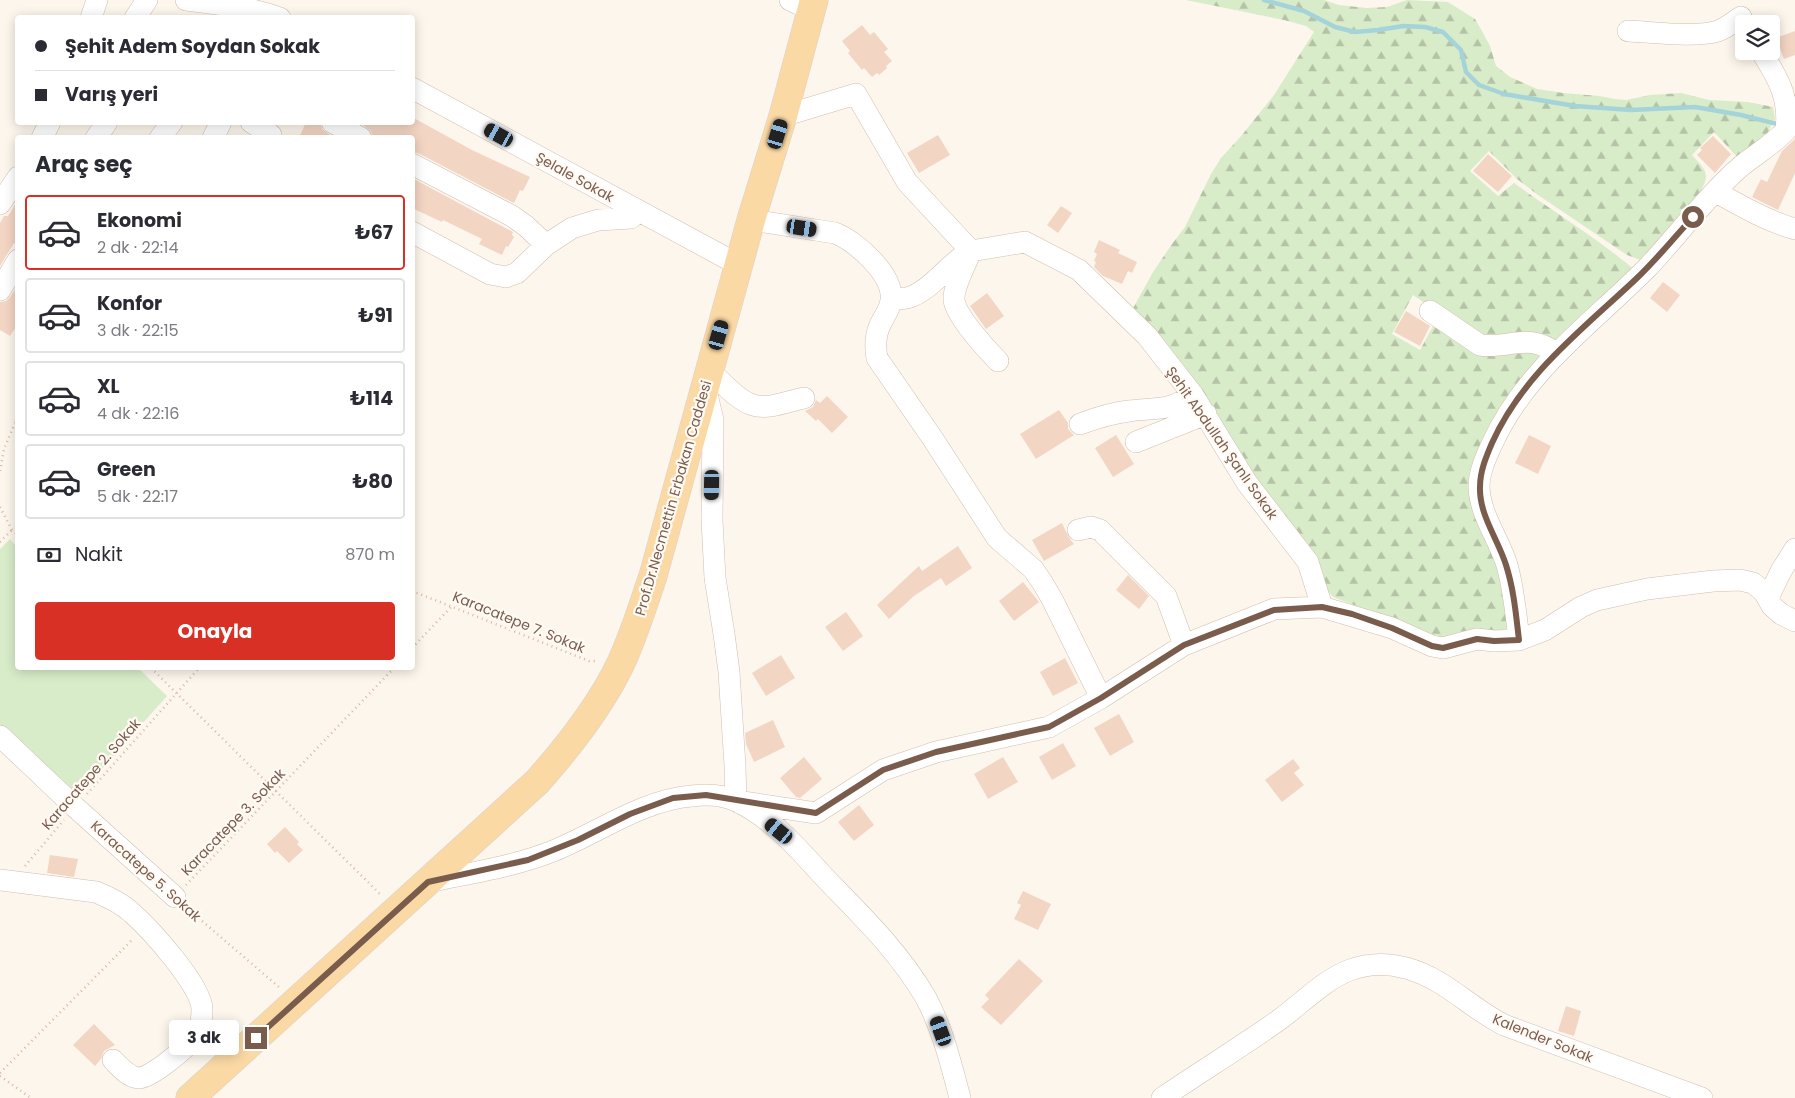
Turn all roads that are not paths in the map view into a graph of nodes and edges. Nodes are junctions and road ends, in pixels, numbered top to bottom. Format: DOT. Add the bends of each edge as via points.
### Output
graph roads {
  1 [pos="97,0"];
  2 [pos="147,0"];
  3 [pos="186,0"];
  4 [pos="805,3"];
  5 [pos="270,10"];
  6 [pos="1740,14"];
  7 [pos="92,15"];
  8 [pos="137,15"];
  9 [pos="1628,31"];
  10 [pos="1766,60"];
  11 [pos="415,90"];
  12 [pos="783,116"];
  13 [pos="258,125"];
  14 [pos="337,125"];
  15 [pos="273,132"];
  16 [pos="356,135"];
  17 [pos="415,166"];
  18 [pos="15,182"];
  19 [pos="1716,192"];
  20 [pos="0,204"];
  21 [pos="638,212"];
  22 [pos="751,220"];
  23 [pos="1795,229"];
  24 [pos="415,234"];
  25 [pos="546,245"];
  26 [pos="970,251"];
  27 [pos="15,265"];
  28 [pos="739,266"];
  29 [pos="0,290"];
  30 [pos="891,299"];
  31 [pos="1430,311"];
  32 [pos="1556,353"];
  33 [pos="998,361"];
  34 [pos="707,378"];
  35 [pos="1193,395"];
  36 [pos="804,398"];
  37 [pos="1206,414"];
  38 [pos="1080,424"];
  39 [pos="1136,442"];
  40 [pos="1078,530"];
  41 [pos="1795,549"];
  42 [pos="1768,598"];
  43 [pos="1322,607"];
  44 [pos="1795,621"];
  45 [pos="1519,640"];
  46 [pos="1184,645"];
  47 [pos="1101,698"];
  48 [pos="0,736"];
  49 [pos="736,801"];
  50 [pos="6,881"];
  51 [pos="428,882"];
  52 [pos="175,897"];
  53 [pos="114,1060"];
  54 [pos="190,1098"];
  55 [pos="960,1098"];
  56 [pos="1162,1098"];
  57 [pos="1702,1098"];
  1 -- 7 [label="street"];
  2 -- 8 [label="street"];
  3 -- 5 [label="street"];
  4 -- 12 [label="main road, Prof.Dr.Necmettin Erbakan Caddesi"];
  6 -- 9 [label="street" via="1718,31 1707,33"];
  10 -- 19 [label="street" via="1778,79 1786,103 1786,130 1738,168"];
  11 -- 21 [label="street, Şelale Sokak"];
  12 -- 22 [label="main road, Prof.Dr.Necmettin Erbakan Caddesi"];
  12 -- 26 [label="street" via="856,94 906,182"];
  13 -- 15 [label="street"];
  14 -- 16 [label="street"];
  17 -- 25 [label="street" via="512,216"];
  18 -- 20 [label="street"];
  19 -- 23 [label="street" via="1780,225"];
  19 -- 32 [label="street" via="1636,278"];
  21 -- 25 [label="street" via="631,218 584,223"];
  21 -- 28 [label="street, Şelale Sokak"];
  22 -- 28 [label="main road, Prof.Dr.Necmettin Erbakan Caddesi"];
  22 -- 30 [label="street" via="846,237 878,268 890,288"];
  24 -- 25 [label="street" via="500,277 518,273"];
  26 -- 30 [label="street" via="919,292 908,298"];
  26 -- 33 [label="street" via="954,300 984,348"];
  26 -- 35 [label="street, Şehit Abdullah Şanlı Sokak" via="1025,242 1079,270 1147,336"];
  27 -- 29 [label="street"];
  28 -- 34 [label="main road, Prof.Dr.Necmettin Erbakan Caddesi"];
  30 -- 47 [label="street" via="876,337 877,358 997,538 1033,569 1042,582"];
  31 -- 32 [label="street" via="1480,345 1532,342 1544,344"];
  32 -- 45 [label="street" via="1521,393 1506,416 1481,474 1481,502 1506,565"];
  34 -- 36 [label="street" via="754,406"];
  34 -- 49 [label="street" via="713,420 714,578 729,672"];
  34 -- 51 [label="main road, Prof.Dr.Necmettin Erbakan Caddesi" via="653,576 621,664 560,757"];
  35 -- 37 [label="street, Şehit Abdullah Şanlı Sokak"];
  35 -- 38 [label="street" via="1166,408 1109,414"];
  37 -- 39 [label="street"];
  37 -- 43 [label="street, Şehit Abdullah Şanlı Sokak" via="1247,483 1308,562"];
  40 -- 46 [label="street" via="1091,526 1100,530 1155,583 1166,596"];
  41 -- 42 [label="street"];
  42 -- 44 [label="street" via="1781,614"];
  42 -- 45 [label="street" via="1753,583 1740,580 1648,589 1597,600 1545,630"];
  43 -- 45 [label="street" via="1352,614 1443,648 1477,639"];
  43 -- 46 [label="street" via="1274,610"];
  46 -- 47 [label="street"];
  47 -- 49 [label="street" via="1049,727 936,752 883,770 816,813"];
  48 -- 52 [label="street, Karacatepe 5. Sokak"];
  49 -- 51 [label="street" via="706,795 673,798 528,860"];
  49 -- 55 [label="street" via="752,809 779,831 900,958 937,1021"];
  50 -- 53 [label="street" via="96,892 119,903 131,912 185,973 199,996 203,1008 195,1036 149,1075 138,1078 125,1072"];
  51 -- 54 [label="main road, Prof.Dr.Necmettin Erbakan Caddesi"];
  56 -- 57 [label="street, Kalender Sokak" via="1330,981 1348,970 1375,964 1408,969 1427,976 1504,1025"];
}
